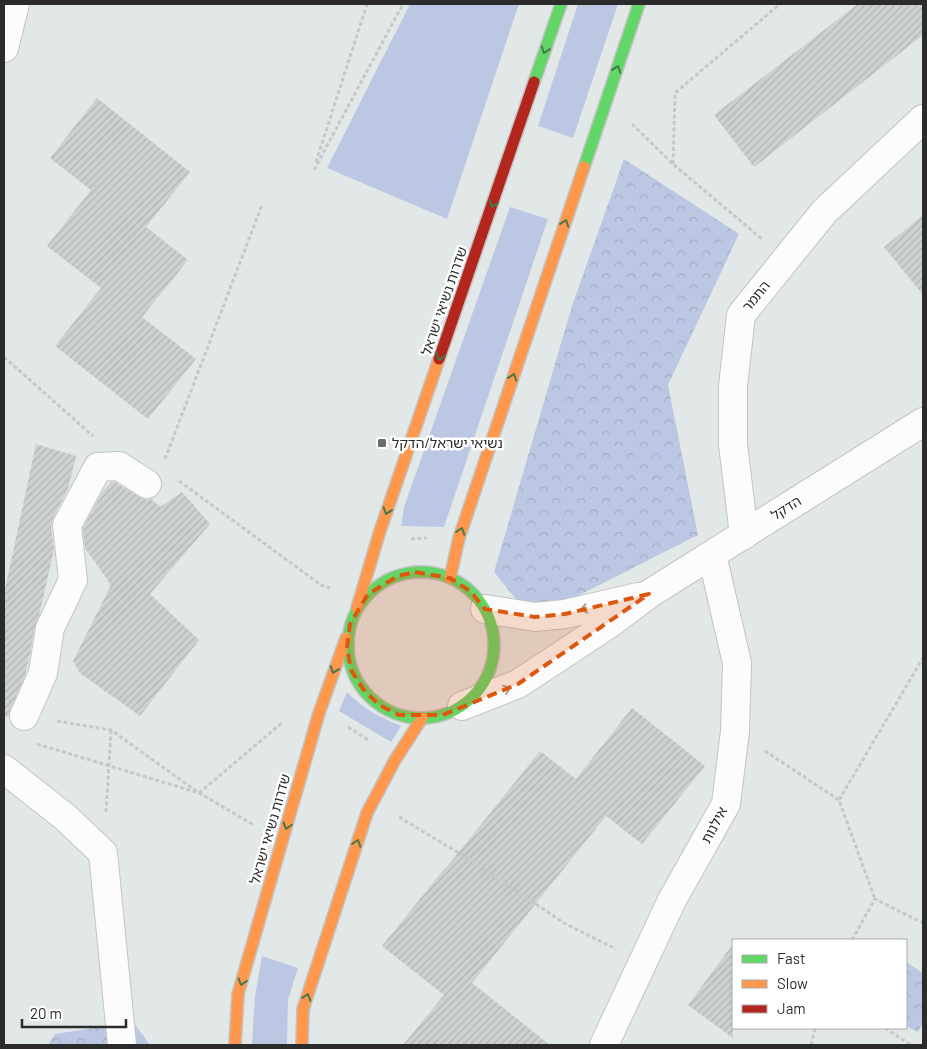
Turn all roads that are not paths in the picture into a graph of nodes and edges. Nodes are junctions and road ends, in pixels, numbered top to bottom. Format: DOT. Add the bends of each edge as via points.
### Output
graph roads {
  1 [pos="15,4"];
  2 [pos="561,4"];
  3 [pos="639,4"];
  4 [pos="4,48"];
  5 [pos="923,119"];
  6 [pos="923,422"];
  7 [pos="154,476"];
  8 [pos="744,534"];
  9 [pos="712,555"];
  10 [pos="450,578"];
  11 [pos="649,594"];
  12 [pos="357,608"];
  13 [pos="485,609"];
  14 [pos="350,624"];
  15 [pos="462,706"];
  16 [pos="24,716"];
  17 [pos="422,718"];
  18 [pos="4,770"];
  19 [pos="122,1045"];
  20 [pos="235,1045"];
  21 [pos="302,1045"];
  22 [pos="604,1045"];
  1 -- 4 [label="street"];
  2 -- 12 [label="main road, שדרות נשיאי ישראל, one-way" via="379,534"];
  10 -- 3 [label="main road, one-way" via="459,538"];
  5 -- 8 [label="street, התמר" via="824,212 741,315 733,386 733,444"];
  6 -- 8 [label="street, הדקל"];
  7 -- 16 [label="street" via="119,466 98,466 66,525 73,580 50,628 43,673"];
  8 -- 9 [label="street, הדקל"];
  9 -- 11 [label="street, הדקל"];
  9 -- 22 [label="street, אילנות" via="737,663 736,731 726,804 672,900"];
  10 -- 12 [label="main road" via="415,572 398,576 382,583"];
  10 -- 13 [label="main road" via="470,591"];
  11 -- 13 [label="street, הדקל, one-way" via="565,614 535,617"];
  15 -- 11 [label="street, הדקל, one-way" via="518,684"];
  12 -- 14 [label="main road"];
  13 -- 15 [label="main road" via="493,631 494,654 478,692"];
  14 -- 17 [label="main road" via="348,647 352,670 363,689 379,705 399,715"];
  14 -- 20 [label="main road, שדרות נשיאי ישראל, one-way" via="319,713 238,994"];
  15 -- 17 [label="main road" via="443,715"];
  21 -- 17 [label="main road, one-way" via="303,1009 367,813"];
  18 -- 19 [label="street" via="65,817 103,853"];
}
